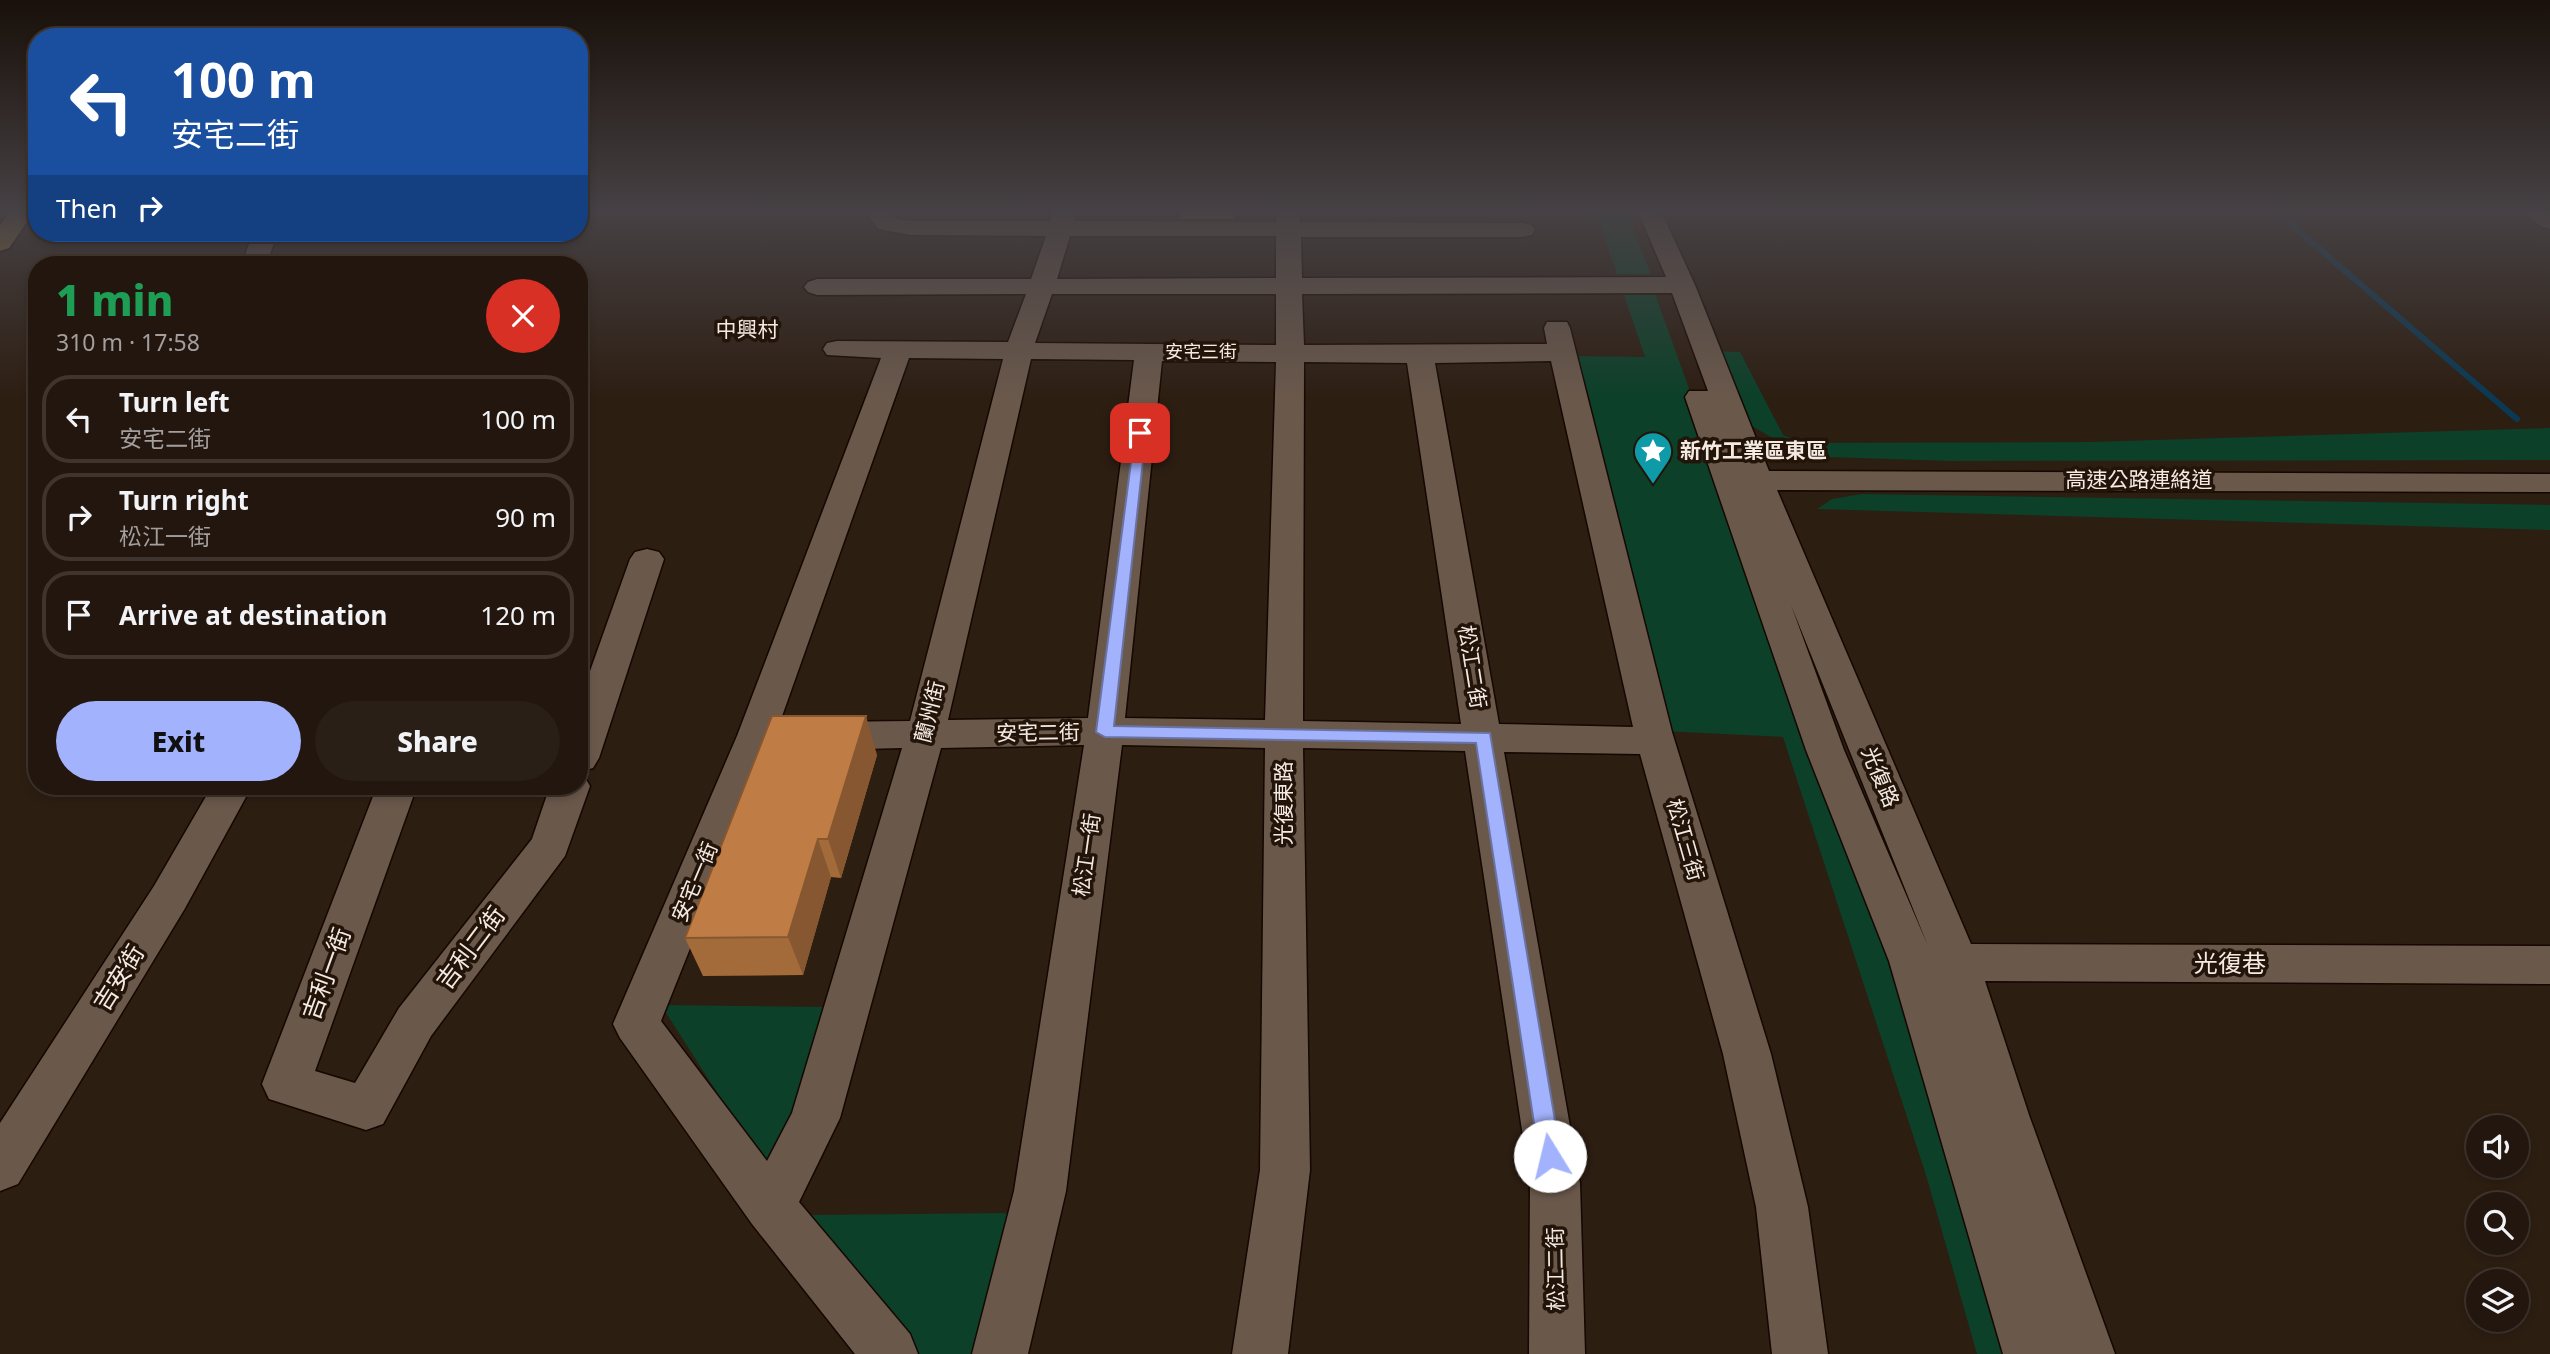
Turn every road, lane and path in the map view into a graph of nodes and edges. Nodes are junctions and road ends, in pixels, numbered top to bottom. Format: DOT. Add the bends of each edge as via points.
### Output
graph roads {
  1 [pos="1046,272"];
  2 [pos="1287,272"];
  3 [pos="1664,272"];
  4 [pos="1667,272"];
  5 [pos="1042,285"];
  6 [pos="1671,285"];
  7 [pos="817,287"];
  8 [pos="1287,287"];
  9 [pos="1561,340"];
  10 [pos="837,349"];
  11 [pos="898,349"];
  12 [pos="1019,350"];
  13 [pos="1149,352"];
  14 [pos="1290,352"];
  15 [pos="1420,355"];
  16 [pos="1738,432"];
  17 [pos="1856,478"];
  18 [pos="1743,480"];
  19 [pos="2550,483"];
  20 [pos="1775,526"];
  21 [pos="647,559"];
  22 [pos="588,732"];
  23 [pos="1105,732"];
  24 [pos="1284,734"];
  25 [pos="756,736"];
  26 [pos="925,736"];
  27 [pos="1484,737"];
  28 [pos="1656,741"];
  29 [pos="227,795"];
  30 [pos="394,795"];
  31 [pos="567,795"];
  32 [pos="1911,961"];
  33 [pos="1957,962"];
  34 [pos="2550,965"];
  35 [pos="366,1108"];
  36 [pos="0,1167"];
  37 [pos="770,1207"];
  38 [pos="890,1354"];
  39 [pos="1000,1354"];
  40 [pos="1260,1354"];
  41 [pos="1557,1354"];
  42 [pos="1800,1354"];
  43 [pos="2031,1354"];
  44 [pos="2087,1354"];
  1 -- 5 [label="street, 蘭州街"];
  2 -- 8 [label="street, 光復東路"];
  3 -- 6 [label="street, 光復路"];
  4 -- 6 [label="street, 光復路"];
  5 -- 7 [label="street"];
  5 -- 8 [label="street"];
  5 -- 12 [label="street, 蘭州街"];
  6 -- 8 [label="street"];
  6 -- 16 [label="street, 光復路"];
  6 -- 18 [label="street, 光復路"];
  8 -- 14 [label="street, 光復東路"];
  9 -- 15 [label="street, 安宅三街"];
  9 -- 28 [label="street, 松江三街"];
  10 -- 11 [label="street, 安宅三街"];
  11 -- 12 [label="street, 安宅三街"];
  11 -- 25 [label="street, 安宅一街"];
  12 -- 13 [label="street, 安宅三街"];
  12 -- 26 [label="street, 蘭州街"];
  13 -- 14 [label="street, 安宅三街"];
  13 -- 23 [label="street, 松江一街"];
  14 -- 15 [label="street, 安宅三街"];
  14 -- 24 [label="street, 光復東路"];
  15 -- 27 [label="street, 松江二街"];
  16 -- 17 [label="street" via="1782,453"];
  16 -- 18 [label="street, 光復路"];
  17 -- 18 [label="street, 高速公路連絡道"];
  17 -- 19 [label="street, 高速公路連絡道"];
  17 -- 20 [label="street" via="1805,503"];
  18 -- 20 [label="street, 光復路"];
  18 -- 32 [label="street, 光復路" via="1825,750"];
  20 -- 33 [label="street, 光復路"];
  21 -- 22 [label="street"];
  23 -- 24 [label="street, 安宅二街"];
  23 -- 26 [label="street, 安宅二街"];
  23 -- 39 [label="street, 松江一街" via="1040,1191"];
  24 -- 27 [label="street, 安宅二街"];
  24 -- 40 [label="street, 光復東路" via="1285,1170"];
  25 -- 26 [label="street, 安宅二街"];
  25 -- 37 [label="street, 安宅一街" via="636,1024"];
  26 -- 37 [label="street, 蘭州街" via="815,1118"];
  27 -- 28 [label="street, 安宅二街"];
  27 -- 41 [label="street, 松江二街" via="1555,1183"];
  28 -- 42 [label="street, 松江三街" via="1747,1054 1782,1207"];
  29 -- 36 [label="street, 吉安街" via="169,898"];
  30 -- 35 [label="street, 吉利一街" via="286,1084"];
  31 -- 35 [label="street, 吉利二街" via="550,845 415,1022"];
  32 -- 33 [label="street, 光復巷"];
  32 -- 43 [label="street, 光復路"];
  33 -- 34 [label="street, 光復巷"];
  33 -- 44 [label="street, 光復路" via="2004,1115"];
  37 -- 38 [label="street, 安宅一街"];
}
